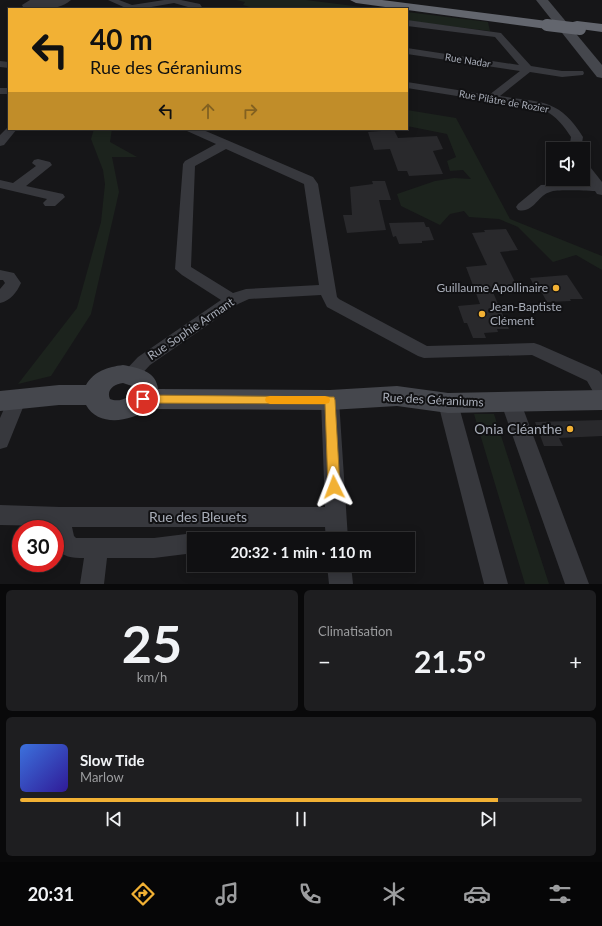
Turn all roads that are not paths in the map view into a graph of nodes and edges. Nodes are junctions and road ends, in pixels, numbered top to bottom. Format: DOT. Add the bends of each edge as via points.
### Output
graph roads {
  1 [pos="67,0"];
  2 [pos="112,0"];
  3 [pos="356,0"];
  4 [pos="388,0"];
  5 [pos="542,0"];
  6 [pos="56,3"];
  7 [pos="134,8"];
  8 [pos="198,8"];
  9 [pos="408,23"];
  10 [pos="546,23"];
  11 [pos="578,27"];
  12 [pos="602,28"];
  13 [pos="602,32"];
  14 [pos="408,51"];
  15 [pos="528,69"];
  16 [pos="579,73"];
  17 [pos="602,74"];
  18 [pos="408,85"];
  19 [pos="492,98"];
  20 [pos="10,130"];
  21 [pos="193,130"];
  22 [pos="0,142"];
  23 [pos="576,142"];
  24 [pos="226,144"];
  25 [pos="38,163"];
  26 [pos="590,175"];
  27 [pos="0,184"];
  28 [pos="14,188"];
  29 [pos="600,189"];
  30 [pos="50,203"];
  31 [pos="523,207"];
  32 [pos="0,275"];
  33 [pos="328,290"];
  34 [pos="0,298"];
  35 [pos="232,300"];
  36 [pos="131,374"];
  37 [pos="602,390"];
  38 [pos="94,395"];
  39 [pos="143,399"];
  40 [pos="9,400"];
  41 [pos="330,400"];
  42 [pos="602,400"];
  43 [pos="448,402"];
  44 [pos="511,403"];
  45 [pos="0,441"];
  46 [pos="0,515"];
  47 [pos="60,517"];
  48 [pos="336,517"];
  49 [pos="337,532"];
  50 [pos="187,544"];
  51 [pos="97,548"];
  52 [pos="339,572"];
  53 [pos="92,584"];
  54 [pos="340,584"];
  55 [pos="496,584"];
  56 [pos="577,584"];
  1 -- 6 [label="street"];
  2 -- 7 [label="street"];
  3 -- 10 [label="highway"];
  4 -- 10 [label="highway"];
  5 -- 17 [label="street"];
  7 -- 8 [label="street" via="174,1"];
  9 -- 15 [label="street" via="498,35"];
  10 -- 11 [label="highway, bridge"];
  11 -- 12 [label="highway"];
  11 -- 13 [label="highway"];
  14 -- 15 [label="street, Rue Nadar"];
  15 -- 16 [label="street, Rue Nadar" via="562,74"];
  15 -- 19 [label="street"];
  18 -- 19 [label="street, Rue Pilâtre de Rozier"];
  19 -- 23 [label="street, Rue Pilâtre de Rozier" via="555,110 577,137"];
  20 -- 22 [label="street"];
  21 -- 24 [label="street"];
  24 -- 33 [label="street" via="308,180 311,184"];
  24 -- 35 [label="street" via="189,164 182,262 183,269"];
  25 -- 28 [label="street" via="46,164"];
  26 -- 29 [label="street"];
  27 -- 28 [label="street"];
  28 -- 30 [label="street" via="58,197"];
  29 -- 31 [label="street" via="546,188"];
  32 -- 34 [label="street" via="8,276 13,283"];
  33 -- 35 [label="street, Rue Sophie Armant" via="246,294"];
  33 -- 37 [label="street" via="333,302 424,352 534,349 593,376"];
  35 -- 36 [label="street, Rue Sophie Armant" via="144,361"];
  36 -- 38 [label="street" via="107,379 101,383"];
  36 -- 39 [label="street" via="144,381 146,393"];
  38 -- 39 [label="street" via="99,406 113,411 130,408"];
  38 -- 40 [label="street" via="59,395"];
  39 -- 41 [label="street, Rue des Géraniums"];
  40 -- 45 [label="street"];
  41 -- 43 [label="street, Rue des Géraniums" via="397,396"];
  41 -- 48 [label="street"];
  42 -- 44 [label="street, Rue des Géraniums"];
  43 -- 44 [label="street, Rue des Géraniums"];
  43 -- 55 [label="street"];
  44 -- 56 [label="street"];
  46 -- 47 [label="street, Rue des Bleuets"];
  47 -- 48 [label="street, Rue des Bleuets"];
  47 -- 51 [label="street, Rue des Bleuets" via="63,541 76,548"];
  48 -- 49 [label="street"];
  50 -- 51 [label="street, Rue des Bleuets" via="154,548"];
  51 -- 53 [label="street"];
  52 -- 54 [label="street"];
}
